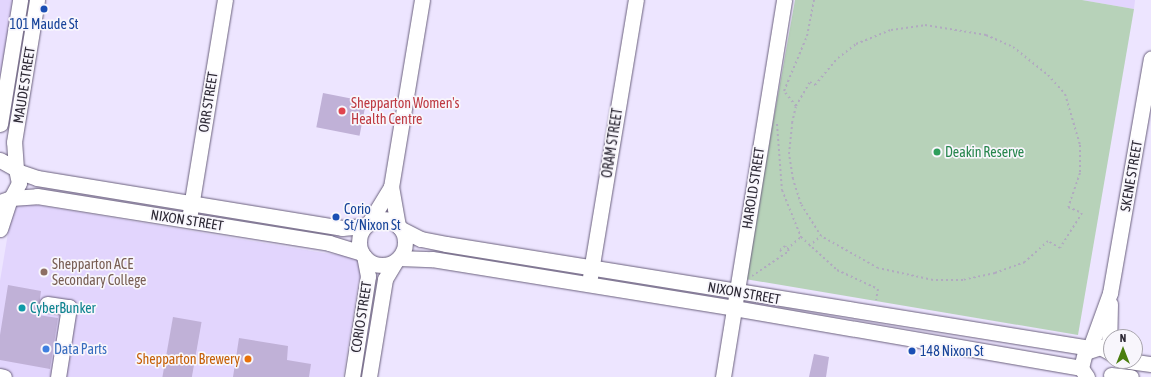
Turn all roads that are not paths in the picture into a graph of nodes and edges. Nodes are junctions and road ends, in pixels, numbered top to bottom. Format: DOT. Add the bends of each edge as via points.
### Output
graph roads {
  1 [pos="20,0"];
  2 [pos="37,0"];
  3 [pos="225,0"];
  4 [pos="422,0"];
  5 [pos="636,0"];
  6 [pos="784,0"];
  7 [pos="1151,59"];
  8 [pos="10,64"];
  9 [pos="27,67"];
  10 [pos="1149,88"];
  11 [pos="0,124"];
  12 [pos="0,160"];
  13 [pos="16,170"];
  14 [pos="391,187"];
  15 [pos="7,200"];
  16 [pos="192,203"];
  17 [pos="189,220"];
  18 [pos="367,225"];
  19 [pos="400,227"];
  20 [pos="0,229"];
  21 [pos="362,255"];
  22 [pos="397,260"];
  23 [pos="591,267"];
  24 [pos="588,286"];
  25 [pos="741,286"];
  26 [pos="1110,293"];
  27 [pos="47,304"];
  28 [pos="734,308"];
  29 [pos="1111,329"];
  30 [pos="1090,348"];
  31 [pos="1103,357"];
  32 [pos="1120,369"];
  33 [pos="1085,374"];
  34 [pos="0,376"];
  35 [pos="4,377"];
  36 [pos="58,377"];
  37 [pos="352,377"];
  38 [pos="369,377"];
  39 [pos="723,377"];
  40 [pos="1131,377"];
  1 -- 8 [label="street, MAUDE STREET"];
  2 -- 9 [label="street, MAUDE STREET"];
  3 -- 16 [label="street, ORR STREET"];
  4 -- 14 [label="street"];
  5 -- 23 [label="street, ORAM STREET"];
  6 -- 25 [label="street, HAROLD STREET"];
  7 -- 10 [label="street, SKENE STREET"];
  8 -- 9 [label="street"];
  8 -- 11 [label="street, MAUDE STREET"];
  9 -- 13 [label="street, MAUDE STREET" via="14,142"];
  10 -- 26 [label="street, SKENE STREET"];
  12 -- 13 [label="street, NIXON STREET"];
  13 -- 15 [label="street, MAUDE STREET" via="18,189"];
  13 -- 16 [label="street, NIXON STREET" via="37,178"];
  14 -- 18 [label="street"];
  14 -- 19 [label="street"];
  15 -- 17 [label="street, NIXON STREET" via="37,196"];
  15 -- 20 [label="street"];
  16 -- 17 [label="street, ORR STREET"];
  16 -- 18 [label="street, NIXON STREET" via="342,228"];
  17 -- 21 [label="street, NIXON STREET" via="328,243"];
  18 -- 19 [label="street" via="384,219"];
  18 -- 21 [label="street" via="359,239"];
  19 -- 22 [label="street" via="405,244"];
  19 -- 23 [label="street, NIXON STREET" via="421,239"];
  21 -- 22 [label="street" via="379,265"];
  21 -- 37 [label="street, CORIO STREET" via="368,276"];
  22 -- 24 [label="street, NIXON STREET" via="432,259"];
  22 -- 38 [label="street, CORIO STREET" via="385,279"];
  23 -- 24 [label="street, ORAM STREET"];
  23 -- 25 [label="street, NIXON STREET"];
  24 -- 28 [label="street, NIXON STREET"];
  25 -- 28 [label="street, HAROLD STREET"];
  25 -- 30 [label="street, NIXON STREET"];
  26 -- 29 [label="street, SKENE STREET"];
  26 -- 30 [label="street, SKENE STREET"];
  27 -- 36 [label="street" via="69,307"];
  28 -- 33 [label="street, NIXON STREET"];
  28 -- 39 [label="street, HAROLD STREET"];
  30 -- 31 [label="street, NIXON STREET"];
  30 -- 33 [label="street, SKENE STREET" via="1082,356"];
  32 -- 40 [label="street"];
  34 -- 35 [label="street"];
}
